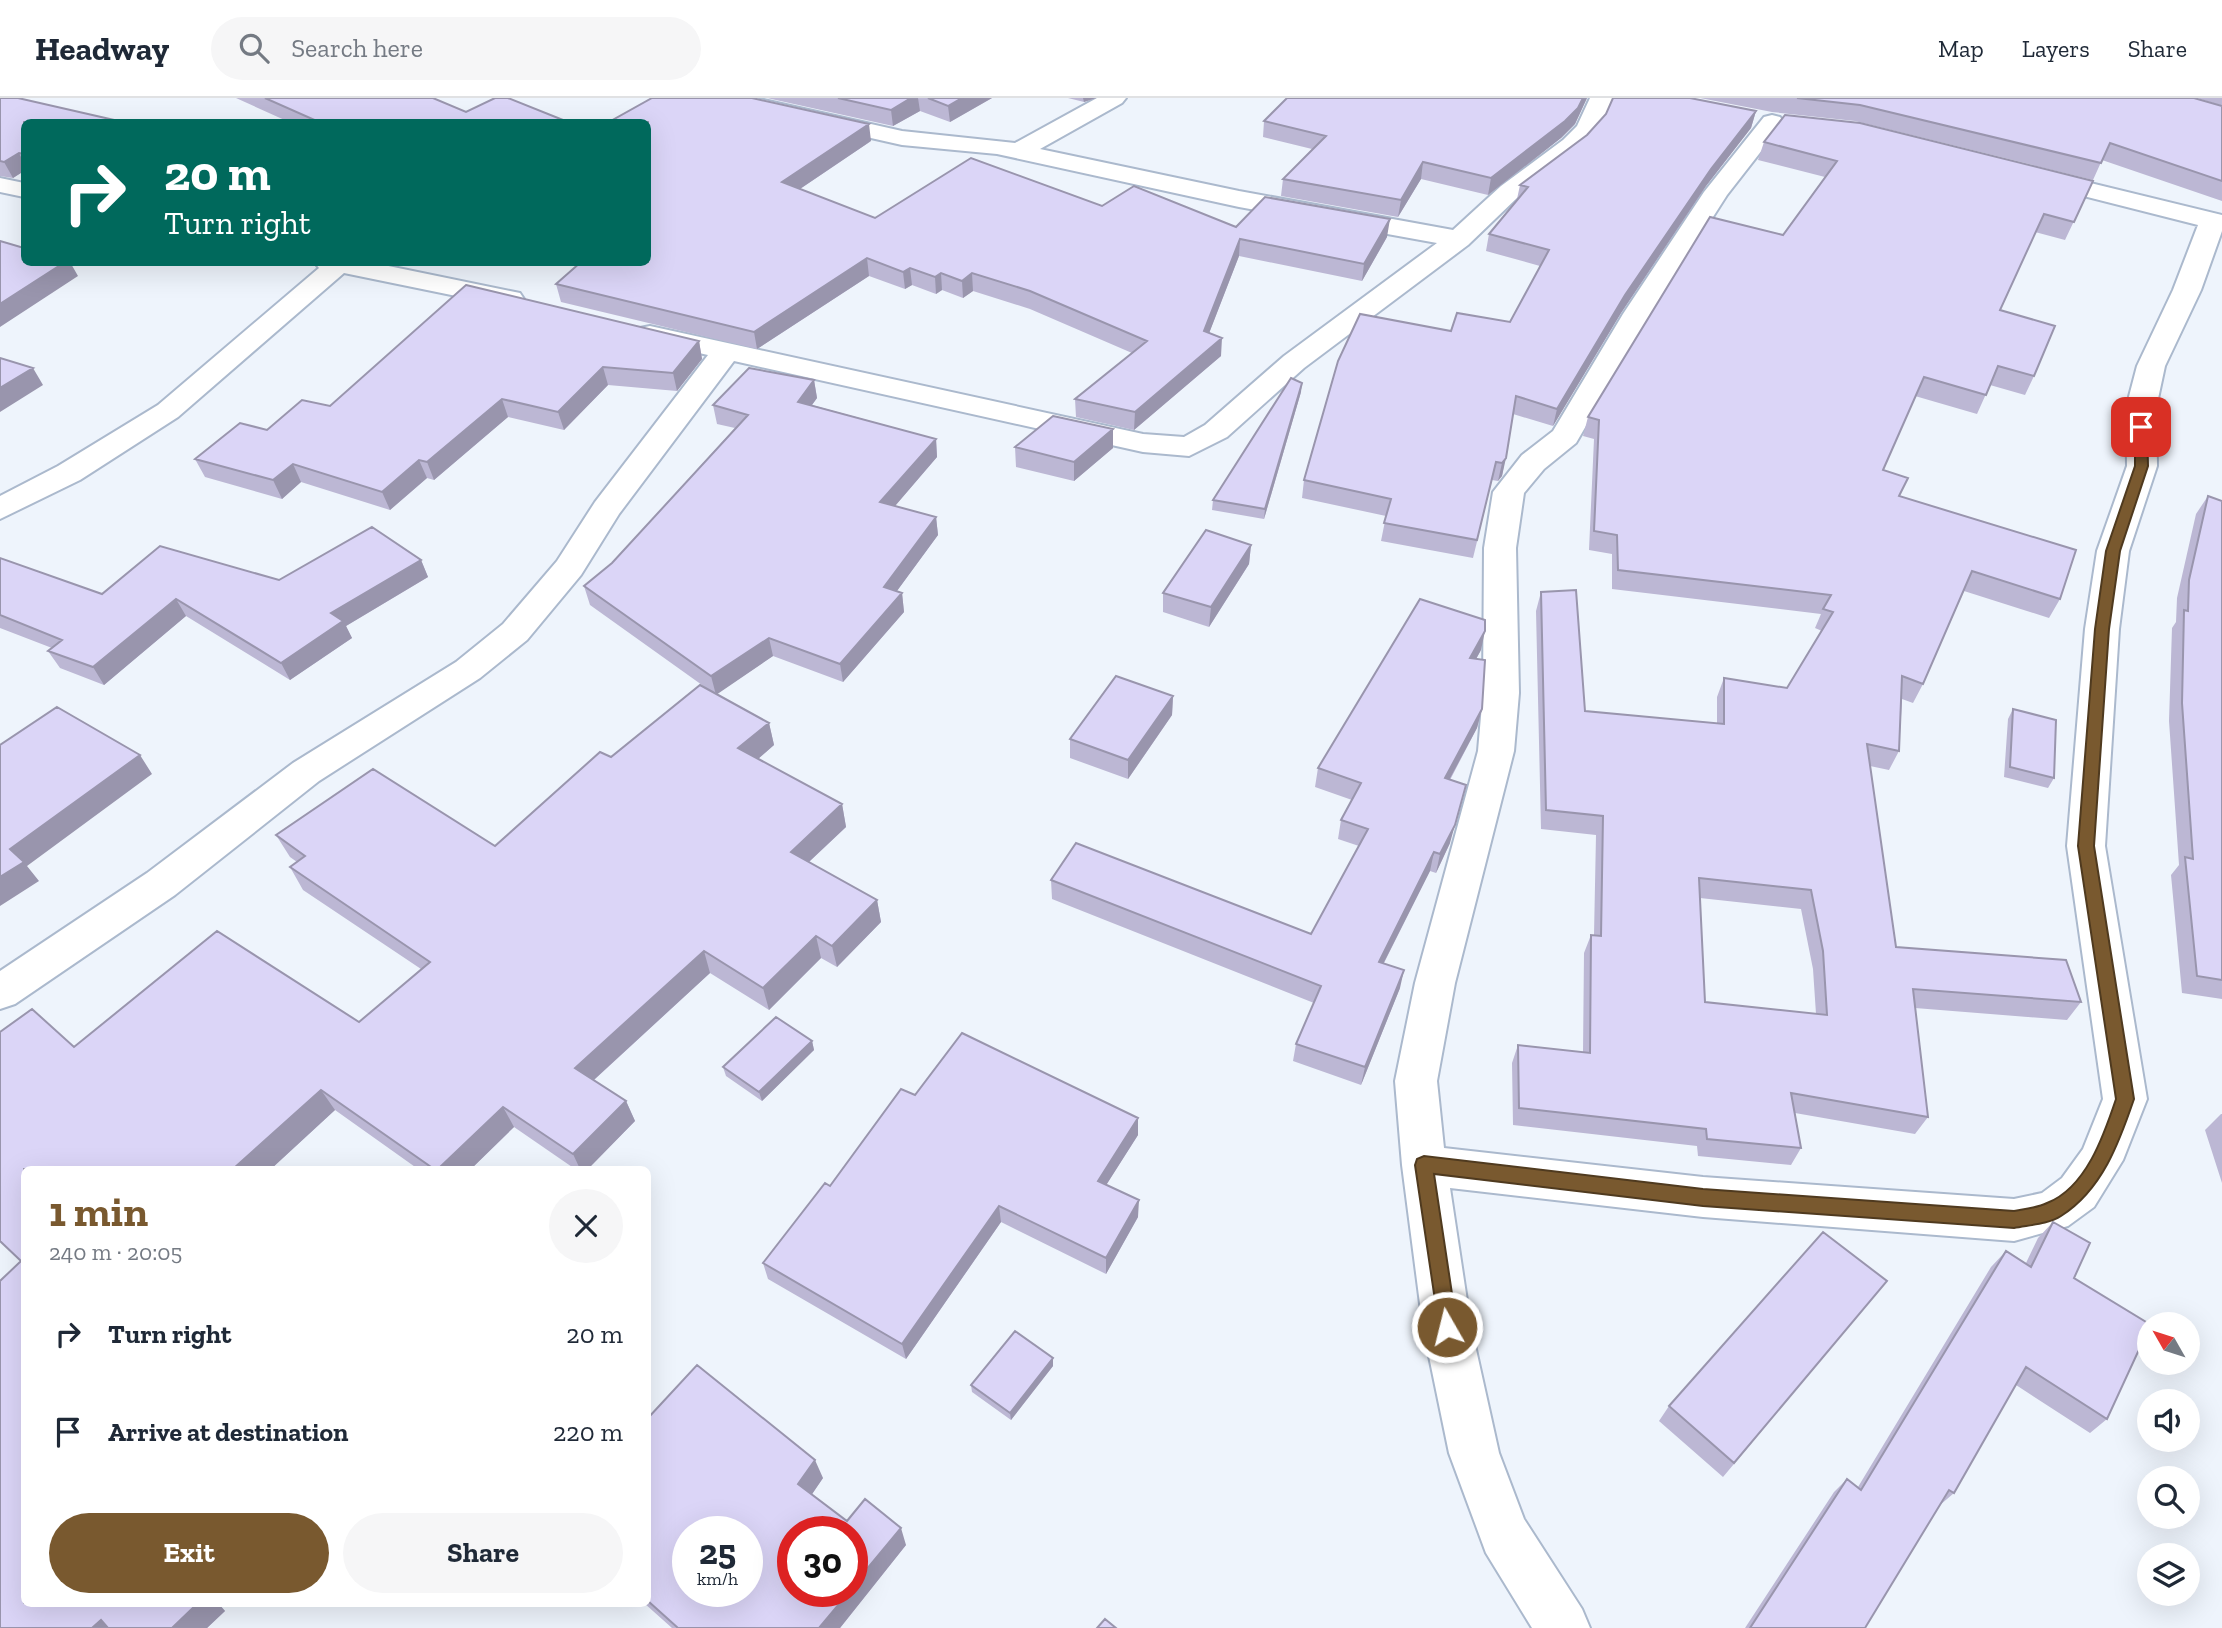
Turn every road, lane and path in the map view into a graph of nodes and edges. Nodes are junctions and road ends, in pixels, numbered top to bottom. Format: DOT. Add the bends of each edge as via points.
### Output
graph roads {
  1 [pos="724,98"];
  2 [pos="1114,98"];
  3 [pos="1608,98"];
  4 [pos="1772,121"];
  5 [pos="1017,152"];
  6 [pos="2013,171"];
  7 [pos="0,185"];
  8 [pos="21,189"];
  9 [pos="2217,222"];
  10 [pos="1460,239"];
  11 [pos="330,266"];
  12 [pos="342,266"];
  13 [pos="533,305"];
  14 [pos="623,328"];
  15 [pos="725,353"];
  16 [pos="0,509"];
  17 [pos="0,992"];
  18 [pos="1424,1165"];
  19 [pos="1563,1628"];
  1 -- 5 [label="street" via="902,138"];
  2 -- 5 [label="street"];
  3 -- 10 [label="street" via="1600,101 1588,129 1572,145 1510,191"];
  4 -- 18 [label="street" via="1717,192 1637,314 1565,437 1533,462 1508,492 1500,548 1501,693 1496,751 1435,983 1416,1081"];
  5 -- 10 [label="street"];
  6 -- 9 [label="street"];
  7 -- 8 [label="street"];
  9 -- 18 [label="street" via="2151,366 2141,408 2142,466 2113,551 2102,629 2086,846 2125,1099 2112,1139 2085,1185 2054,1210 2014,1220 1703,1197"];
  10 -- 15 [label="street" via="1189,447 1143,443"];
  11 -- 16 [label="street" via="168,411 69,473"];
  12 -- 13 [label="street"];
  14 -- 15 [label="street"];
  15 -- 17 [label="street" via="606,509 569,568 514,632 467,670 306,772 161,884"];
  18 -- 19 [label="street" via="1447,1327 1474,1453 1504,1535"];
}
